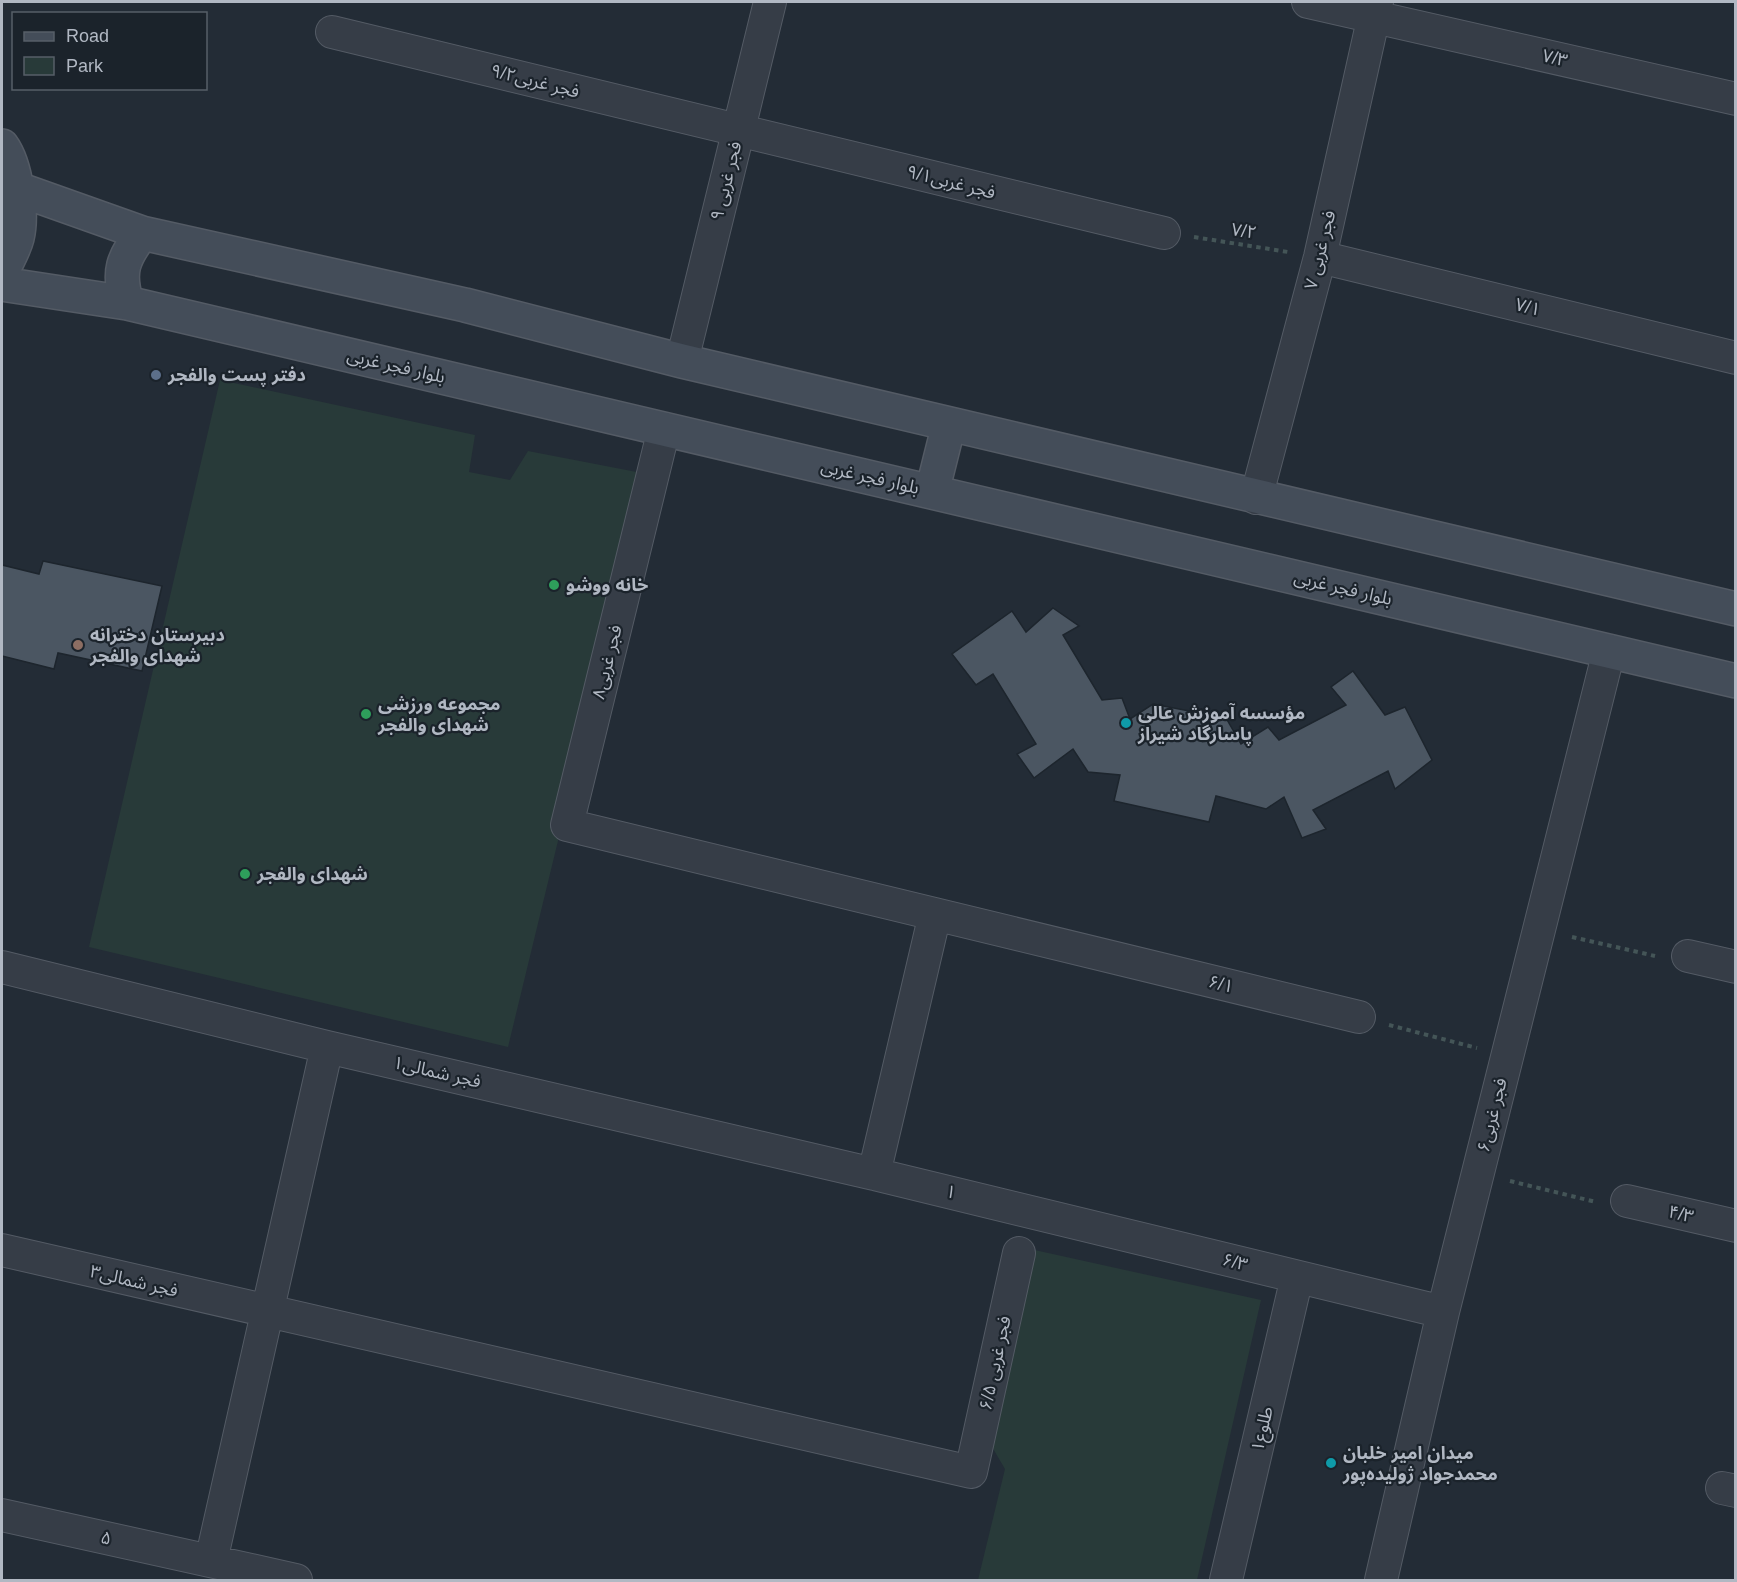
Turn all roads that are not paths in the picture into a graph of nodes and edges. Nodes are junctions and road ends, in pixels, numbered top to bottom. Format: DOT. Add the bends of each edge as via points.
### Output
graph roads {
  1 [pos="770,2"];
  2 [pos="1308,2"];
  3 [pos="1376,9"];
  4 [pos="332,32"];
  5 [pos="1736,99"];
  6 [pos="738,130"];
  7 [pos="2,146"];
  8 [pos="18,189"];
  9 [pos="142,233"];
  10 [pos="1164,233"];
  11 [pos="1320,257"];
  12 [pos="2,273"];
  13 [pos="2,284"];
  14 [pos="127,303"];
  15 [pos="1736,358"];
  16 [pos="682,361"];
  17 [pos="949,424"];
  18 [pos="664,429"];
  19 [pos="932,492"];
  20 [pos="1256,498"];
  21 [pos="1736,609"];
  22 [pos="1609,651"];
  23 [pos="1736,681"];
  24 [pos="567,825"];
  25 [pos="935,914"];
  26 [pos="1688,956"];
  27 [pos="2,966"];
  28 [pos="1736,967"];
  29 [pos="1359,1017"];
  30 [pos="327,1047"];
  31 [pos="874,1174"];
  32 [pos="1627,1201"];
  33 [pos="1027,1211"];
  34 [pos="1736,1226"];
  35 [pos="2,1250"];
  36 [pos="1019,1253"];
  37 [pos="1297,1278"];
  38 [pos="267,1311"];
  39 [pos="1443,1312"];
  40 [pos="971,1472"];
  41 [pos="2,1515"];
  42 [pos="211,1561"];
  43 [pos="296,1581"];
  44 [pos="1226,1581"];
  45 [pos="1382,1581"];
  1 -- 6 [label="street, ۹ فجر غربی"];
  2 -- 3 [label="street, ۷/۳"];
  3 -- 5 [label="street, ۷/۳"];
  3 -- 11 [label="street, ۷ فجر غربی"];
  4 -- 6 [label="street, فجر غربی۹/۲"];
  6 -- 10 [label="street, فجر غربی۹/۱"];
  6 -- 16 [label="street, ۹ فجر غربی"];
  7 -- 8 [label="main road"];
  8 -- 9 [label="main road"];
  8 -- 12 [label="main road" via="17,238"];
  9 -- 14 [label="main road" via="123,264"];
  9 -- 16 [label="main road" via="465,306"];
  11 -- 15 [label="street, ۷/۱"];
  11 -- 20 [label="street, ۷ فجر غربی"];
  13 -- 14 [label="main road, بلوار فجر غربی"];
  14 -- 18 [label="main road, بلوار فجر غربی"];
  16 -- 17 [label="main road"];
  17 -- 19 [label="main road"];
  17 -- 20 [label="main road"];
  18 -- 19 [label="main road, بلوار فجر غربی"];
  18 -- 24 [label="street, فجر غربی۸"];
  19 -- 22 [label="main road, بلوار فجر غربی"];
  20 -- 21 [label="main road"];
  22 -- 23 [label="main road, بلوار فجر غربی"];
  22 -- 39 [label="street, فجر غربی۶"];
  24 -- 25 [label="street, ۶/۱"];
  25 -- 29 [label="street, ۶/۱"];
  25 -- 31 [label="street"];
  26 -- 28 [label="street"];
  27 -- 30 [label="street, فجر شمالی۱"];
  30 -- 31 [label="street, فجر شمالی۱"];
  30 -- 38 [label="street"];
  31 -- 33 [label="street, ۱"];
  32 -- 34 [label="street, ۴/۳"];
  33 -- 37 [label="street, ۶/۳"];
  35 -- 38 [label="street, فجر شمالی۳"];
  36 -- 40 [label="street, ۶/۵ فجر غربی"];
  37 -- 39 [label="street, ۶/۳"];
  37 -- 44 [label="street, طلوع۱"];
  38 -- 40 [label="street, فجر شمالی۳"];
  38 -- 42 [label="street"];
  39 -- 45 [label="street, فجر غربی۶"];
  41 -- 42 [label="street, ۵"];
  42 -- 43 [label="street, ۵"];
}
